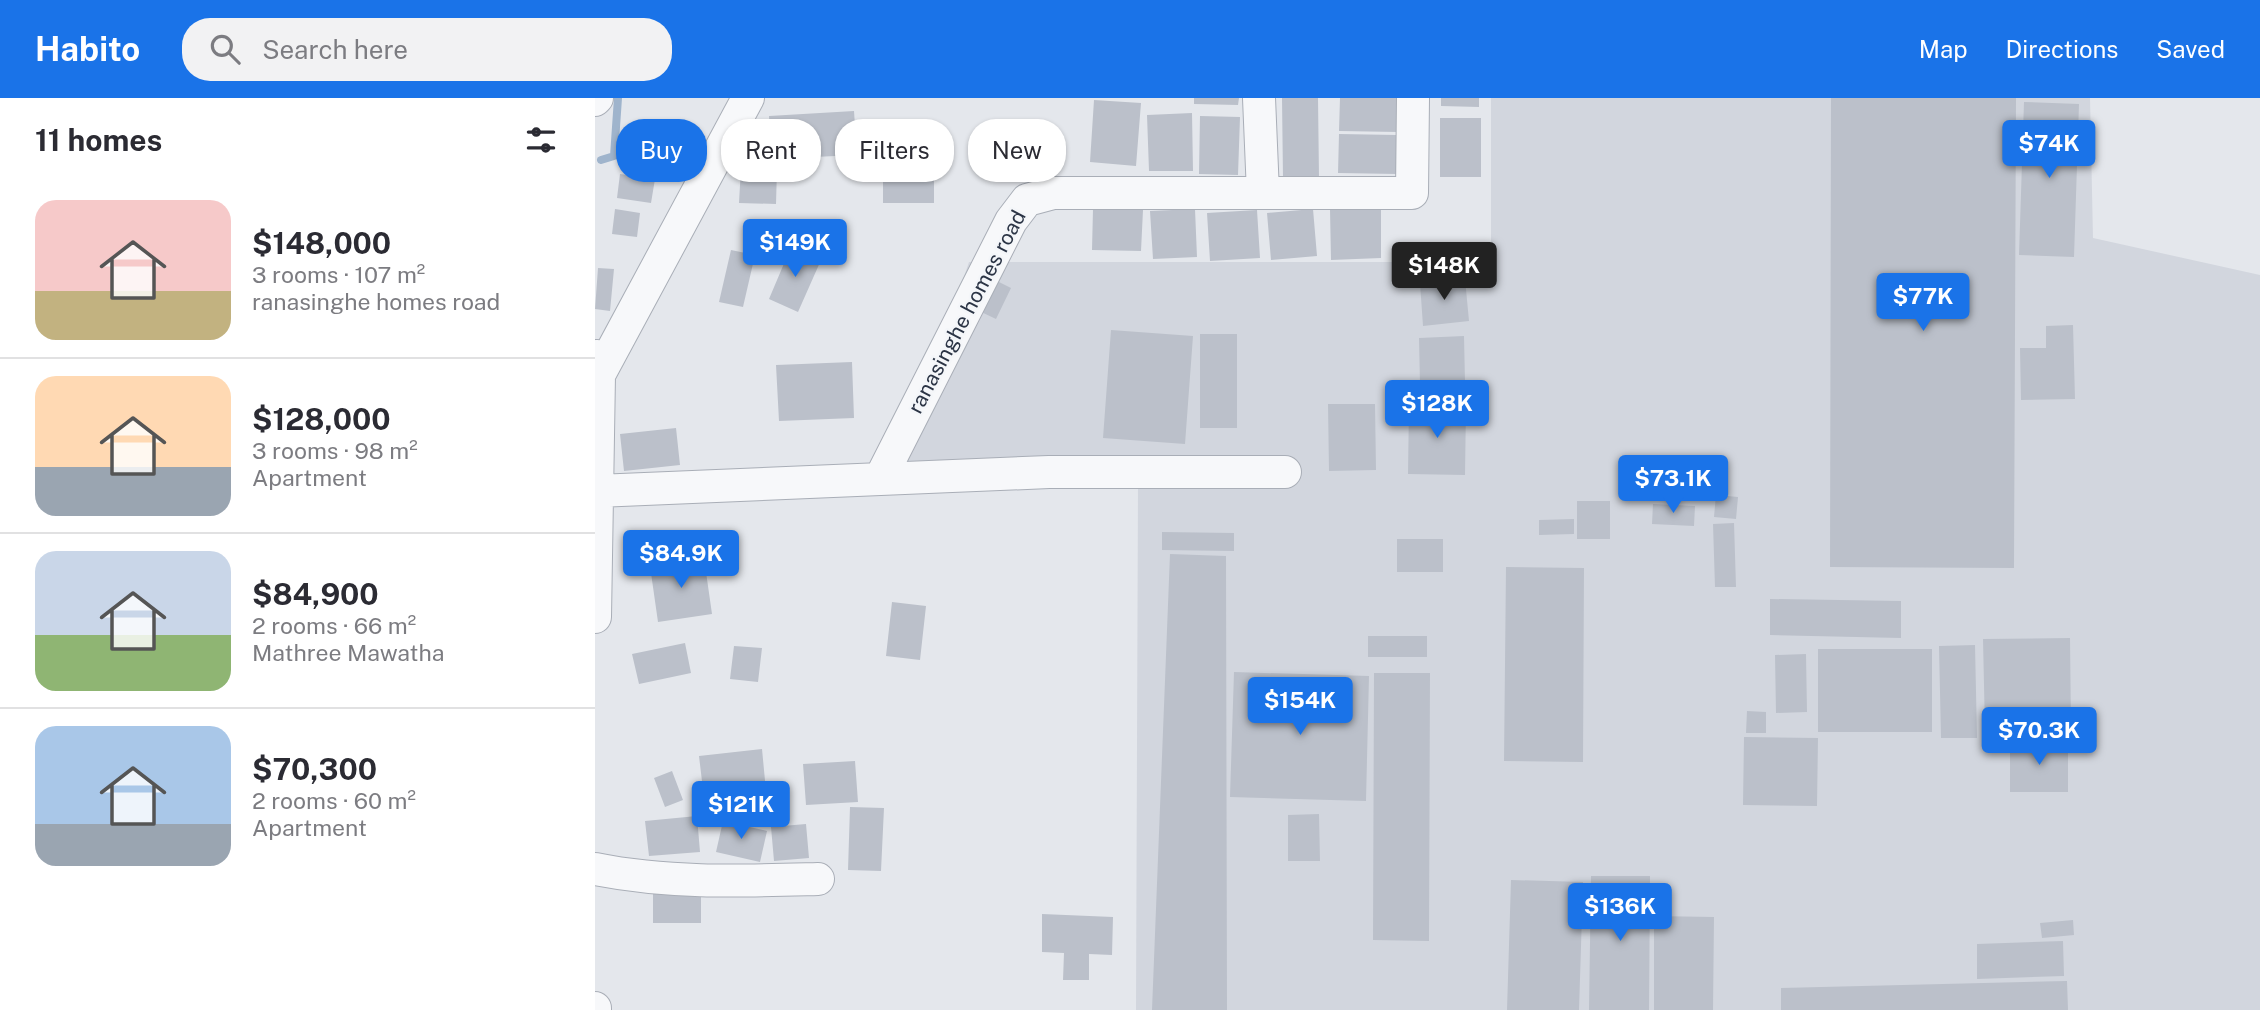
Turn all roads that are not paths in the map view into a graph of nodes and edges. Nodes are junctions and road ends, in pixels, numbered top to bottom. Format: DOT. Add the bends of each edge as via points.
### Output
graph roads {
  1 [pos="748,98"];
  2 [pos="1259,98"];
  3 [pos="1413,98"];
  4 [pos="1263,193"];
  5 [pos="595,338"];
  6 [pos="599,375"];
  7 [pos="1285,472"];
  8 [pos="880,479"];
  9 [pos="597,491"];
  10 [pos="595,617"];
  11 [pos="595,869"];
  12 [pos="818,879"];
  1 -- 6 [label="street"];
  2 -- 4 [label="street"];
  3 -- 4 [label="street, ranasinghe homes road" via="1412,193"];
  4 -- 8 [label="street, ranasinghe homes road" via="1053,193 1027,200 1011,221"];
  5 -- 6 [label="street"];
  6 -- 9 [label="street"];
  7 -- 8 [label="street" via="1049,472"];
  8 -- 9 [label="street"];
  9 -- 10 [label="street"];
  11 -- 12 [label="street" via="679,879"];
}
